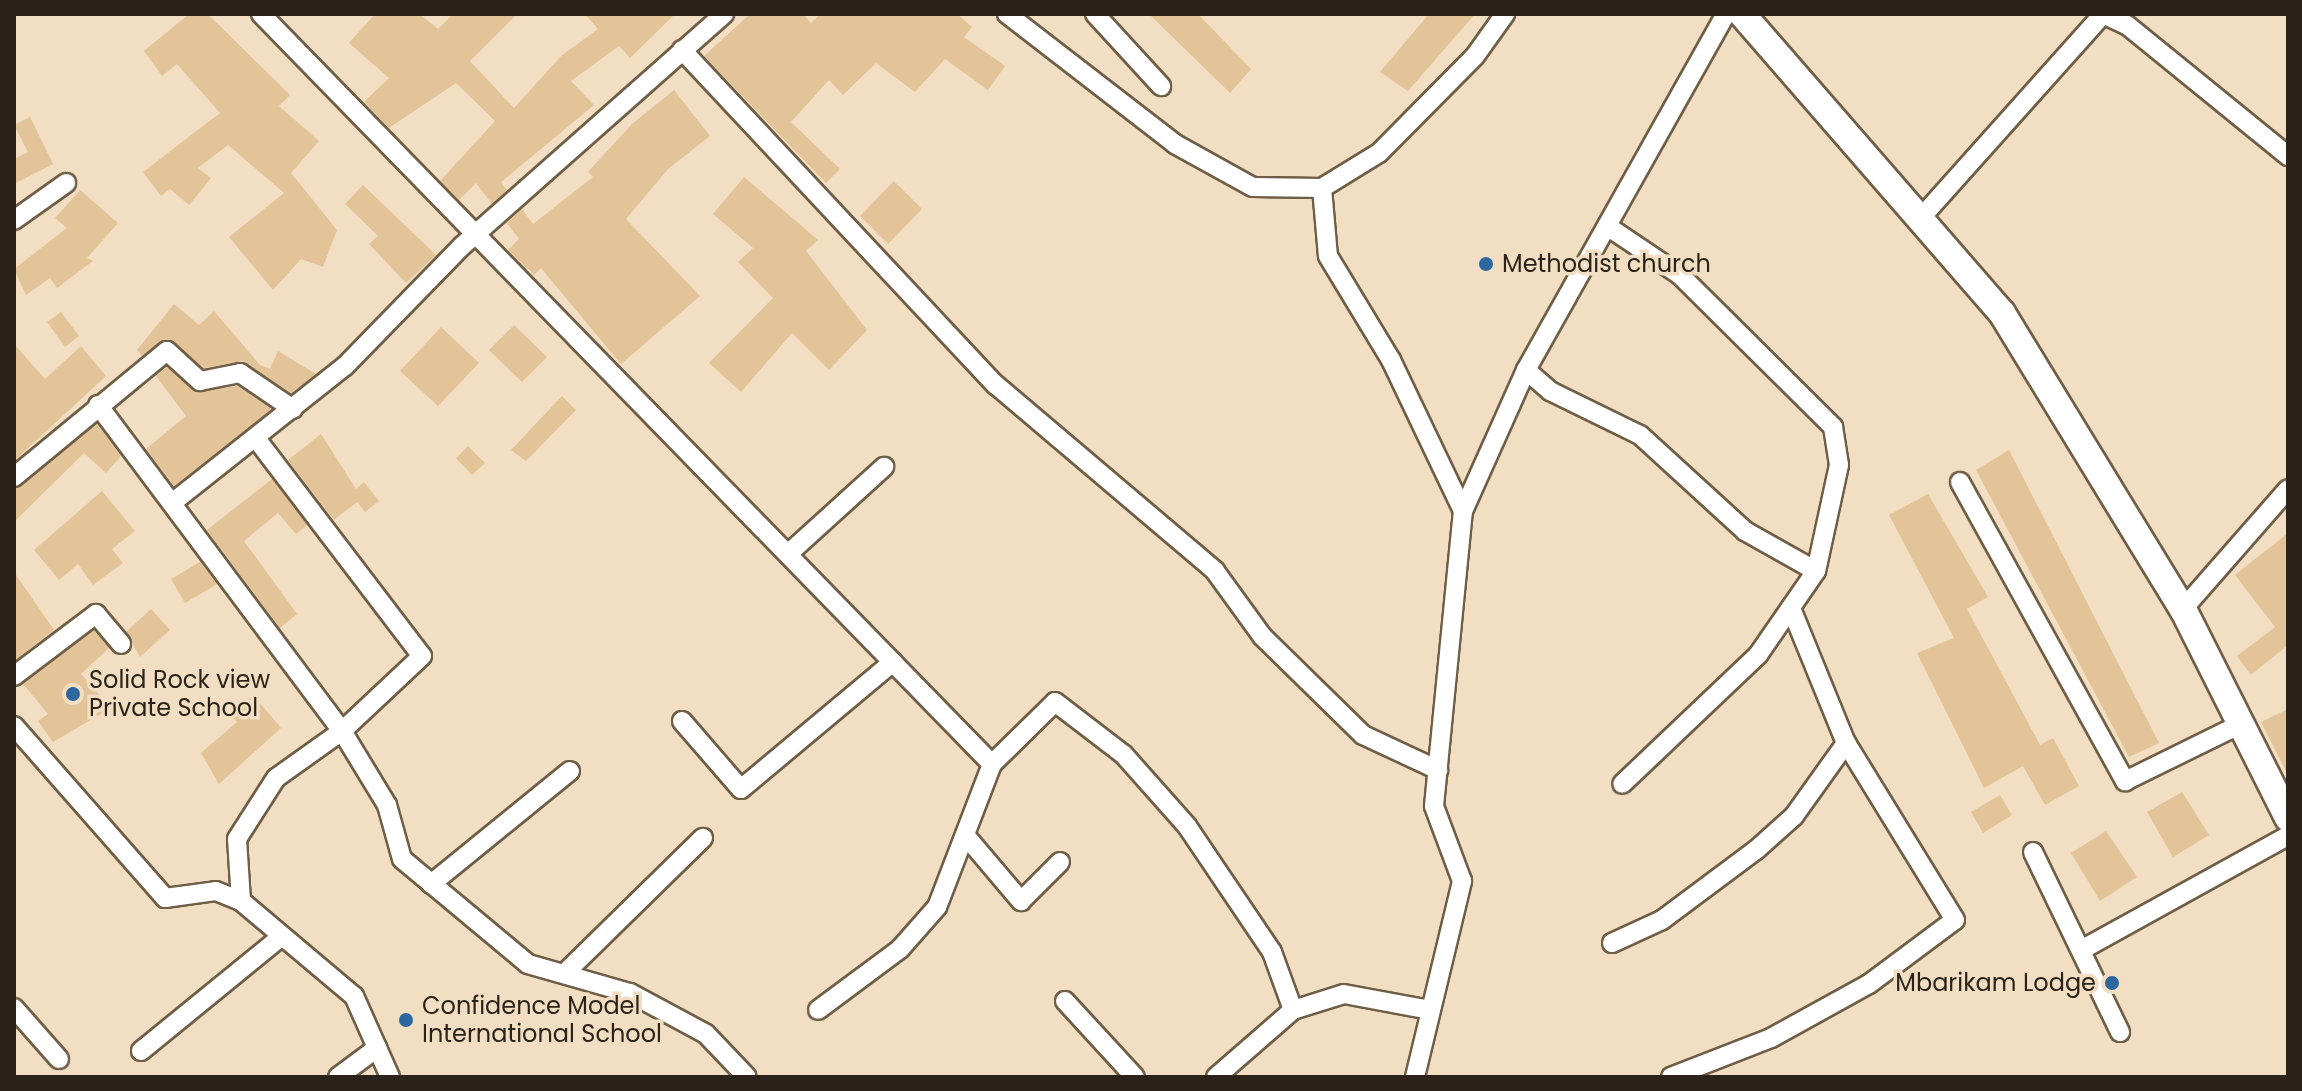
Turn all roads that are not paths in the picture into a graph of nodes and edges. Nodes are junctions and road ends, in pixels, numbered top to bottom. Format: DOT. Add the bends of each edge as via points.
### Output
graph roads {
  1 [pos="261,14"];
  2 [pos="1007,14"];
  3 [pos="1095,14"];
  4 [pos="1505,14"];
  5 [pos="1726,14"];
  6 [pos="1742,14"];
  7 [pos="2103,14"];
  8 [pos="718,15"];
  9 [pos="682,50"];
  10 [pos="1161,86"];
  11 [pos="2288,156"];
  12 [pos="66,183"];
  13 [pos="1322,188"];
  14 [pos="14,220"];
  15 [pos="1919,220"];
  16 [pos="1607,226"];
  17 [pos="475,234"];
  18 [pos="1526,370"];
  19 [pos="98,405"];
  20 [pos="293,409"];
  21 [pos="258,441"];
  22 [pos="884,467"];
  23 [pos="14,477"];
  24 [pos="1960,482"];
  25 [pos="2288,489"];
  26 [pos="172,503"];
  27 [pos="1463,511"];
  28 [pos="788,554"];
  29 [pos="1816,571"];
  30 [pos="1791,608"];
  31 [pos="2183,609"];
  32 [pos="121,644"];
  33 [pos="893,662"];
  34 [pos="14,676"];
  35 [pos="682,721"];
  36 [pos="2241,724"];
  37 [pos="14,726"];
  38 [pos="342,731"];
  39 [pos="1846,743"];
  40 [pos="992,764"];
  41 [pos="1438,770"];
  42 [pos="570,771"];
  43 [pos="1622,784"];
  44 [pos="2288,818"];
  45 [pos="965,835"];
  46 [pos="2288,836"];
  47 [pos="703,838"];
  48 [pos="2033,852"];
  49 [pos="1060,862"];
  50 [pos="431,884"];
  51 [pos="241,901"];
  52 [pos="281,937"];
  53 [pos="1612,943"];
  54 [pos="2083,949"];
  55 [pos="568,970"];
  56 [pos="1065,1001"];
  57 [pos="14,1008"];
  58 [pos="818,1010"];
  59 [pos="1293,1010"];
  60 [pos="1430,1010"];
  61 [pos="2120,1032"];
  62 [pos="377,1048"];
  63 [pos="141,1051"];
  64 [pos="59,1059"];
  65 [pos="1697,1073"];
  66 [pos="338,1077"];
  67 [pos="390,1077"];
  68 [pos="747,1077"];
  69 [pos="1135,1077"];
  70 [pos="1216,1077"];
  71 [pos="1415,1077"];
  72 [pos="1671,1077"];
  1 -- 17 [label="street"];
  2 -- 13 [label="street" via="1175,144 1240,180 1253,187"];
  3 -- 10 [label="street"];
  4 -- 13 [label="street" via="1475,56 1379,153"];
  5 -- 16 [label="street"];
  6 -- 15 [label="street"];
  7 -- 11 [label="street" via="2127,25"];
  7 -- 15 [label="street"];
  8 -- 9 [label="street"];
  9 -- 17 [label="street"];
  9 -- 41 [label="street" via="996,385 1215,571 1262,636 1363,735"];
  12 -- 14 [label="street"];
  13 -- 27 [label="street" via="1328,256 1391,360"];
  15 -- 31 [label="street" via="2002,313"];
  16 -- 18 [label="street"];
  16 -- 29 [label="street" via="1680,275 1833,427 1839,465"];
  17 -- 20 [label="street"];
  17 -- 28 [label="street"];
  18 -- 27 [label="street"];
  18 -- 29 [label="street" via="1550,391 1640,435 1745,531"];
  19 -- 20 [label="street" via="167,351 188,376 208,384 247,376"];
  19 -- 23 [label="street"];
  19 -- 26 [label="street"];
  20 -- 21 [label="street"];
  21 -- 26 [label="street"];
  21 -- 38 [label="street" via="422,656"];
  22 -- 28 [label="street"];
  24 -- 36 [label="street" via="2125,781"];
  25 -- 31 [label="street"];
  26 -- 38 [label="street"];
  27 -- 41 [label="street"];
  28 -- 33 [label="street"];
  29 -- 30 [label="street"];
  30 -- 39 [label="street"];
  30 -- 43 [label="street" via="1758,655"];
  31 -- 36 [label="street"];
  32 -- 34 [label="street" via="96,614"];
  33 -- 35 [label="street" via="741,789"];
  33 -- 40 [label="street"];
  36 -- 44 [label="street"];
  37 -- 51 [label="street" via="165,898 216,891"];
  38 -- 50 [label="street" via="387,805 402,859"];
  38 -- 51 [label="street" via="276,778 237,839"];
  39 -- 53 [label="street" via="1794,816 1756,850 1662,920"];
  39 -- 65 [label="street" via="1955,920 1869,984"];
  40 -- 45 [label="street"];
  40 -- 59 [label="street" via="1055,702 1124,755 1187,826 1272,952"];
  41 -- 60 [label="street" via="1434,806 1462,881"];
  42 -- 50 [label="street"];
  45 -- 49 [label="street" via="1021,901"];
  45 -- 58 [label="street" via="937,907 900,949"];
  46 -- 54 [label="street"];
  47 -- 55 [label="street"];
  48 -- 54 [label="street"];
  50 -- 55 [label="street" via="528,964"];
  51 -- 52 [label="street"];
  52 -- 62 [label="street" via="354,996"];
  52 -- 63 [label="street"];
  54 -- 61 [label="street"];
  55 -- 68 [label="street" via="706,1034"];
  56 -- 69 [label="street"];
  57 -- 64 [label="street"];
  59 -- 60 [label="street" via="1344,994"];
  59 -- 70 [label="street"];
  60 -- 71 [label="street"];
  62 -- 66 [label="street"];
  62 -- 67 [label="street"];
  65 -- 72 [label="street"];
}
